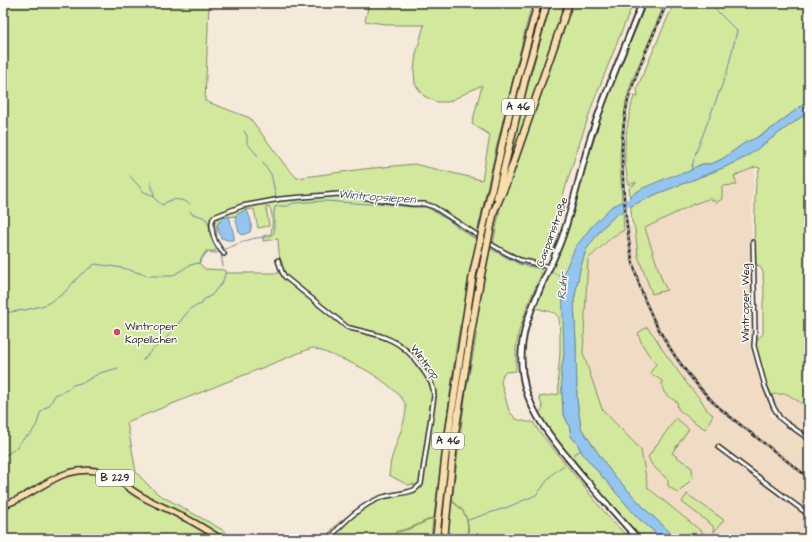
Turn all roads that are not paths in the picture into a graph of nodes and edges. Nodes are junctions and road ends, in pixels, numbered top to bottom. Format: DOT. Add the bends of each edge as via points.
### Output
graph roads {
  1 [pos="538,3"];
  2 [pos="547,3"];
  3 [pos="569,3"];
  4 [pos="642,3"];
  5 [pos="494,211"];
  6 [pos="754,242"];
  7 [pos="224,254"];
  8 [pos="278,260"];
  9 [pos="550,267"];
  10 [pos="809,439"];
  11 [pos="718,447"];
  12 [pos="3,505"];
  13 [pos="809,515"];
  14 [pos="220,539"];
  15 [pos="330,539"];
  16 [pos="436,539"];
  17 [pos="444,539"];
  18 [pos="638,539"];
  1 -- 16 [label="highway, A 46, bridge" via="516,84 473,274 446,451"];
  2 -- 5 [label="highway, A 46"];
  3 -- 5 [label="highway" via="506,184"];
  4 -- 9 [label="main road, Casparistraße" via="591,136 567,224"];
  5 -- 17 [label="highway, A 46, bridge" via="455,433"];
  6 -- 10 [label="street, Wintroper Weg" via="754,346 770,401 777,413 786,423"];
  7 -- 9 [label="street" via="213,238 214,217 242,206 280,199 338,194 430,205 506,254"];
  8 -- 15 [label="street, Wintrop" via="285,277 347,327 392,340 407,350 434,390 421,484 415,490 373,501 349,519"];
  9 -- 18 [label="main road, Casparistraße" via="527,320 522,343 521,366 525,388 534,410 551,437"];
  11 -- 13 [label="street"];
  12 -- 14 [label="main road, B 229" via="23,498 62,475 82,470 95,471 116,478 144,498 190,520"];
}
